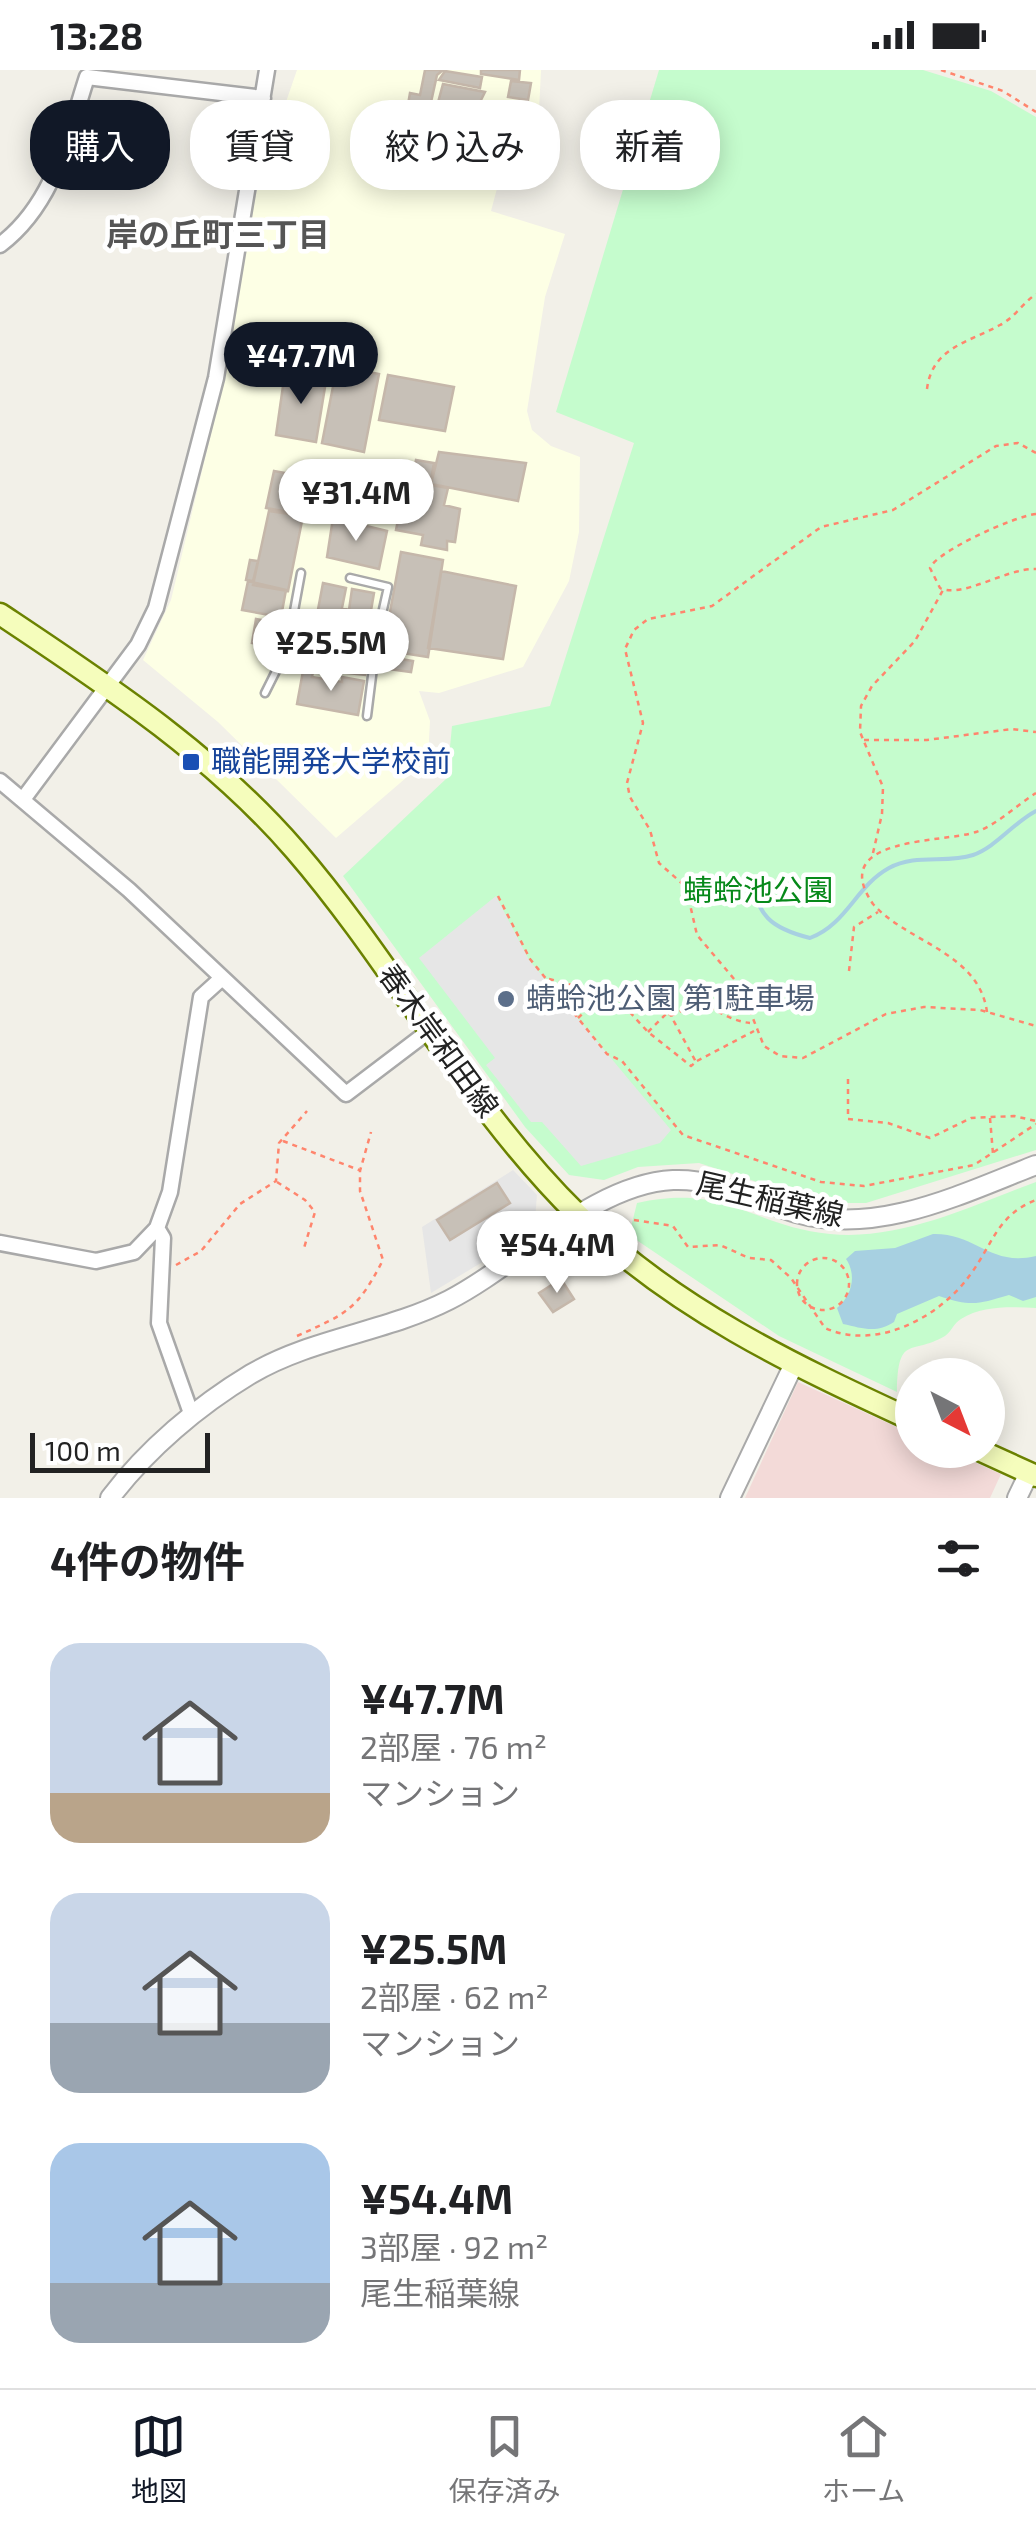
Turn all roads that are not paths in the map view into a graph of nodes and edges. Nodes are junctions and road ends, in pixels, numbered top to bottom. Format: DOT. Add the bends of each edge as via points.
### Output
graph roads {
  1 [pos="267,70"];
  2 [pos="262,98"];
  3 [pos="0,245"];
  4 [pos="301,573"];
  5 [pos="350,578"];
  6 [pos="0,614"];
  7 [pos="106,685"];
  8 [pos="265,693"];
  9 [pos="367,716"];
  10 [pos="0,781"];
  11 [pos="24,798"];
  12 [pos="222,978"];
  13 [pos="428,1031"];
  14 [pos="1036,1165"];
  15 [pos="580,1216"];
  16 [pos="157,1228"];
  17 [pos="0,1243"];
  18 [pos="794,1364"];
  19 [pos="895,1412"];
  20 [pos="192,1416"];
  21 [pos="1005,1462"];
  22 [pos="1033,1474"];
  23 [pos="110,1498"];
  24 [pos="730,1498"];
  25 [pos="1017,1498"];
  1 -- 2 [label="street"];
  2 -- 3 [label="street" via="88,77 51,184 27,225"];
  2 -- 7 [label="street" via="216,378 190,490 156,608 138,645"];
  4 -- 8 [label="lane" via="288,649"];
  5 -- 9 [label="lane" via="388,586"];
  6 -- 7 [label="main road, 春木岸和田線"];
  7 -- 11 [label="street"];
  7 -- 13 [label="main road, 春木岸和田線" via="173,734 269,822 364,936"];
  10 -- 11 [label="street"];
  11 -- 12 [label="street"];
  12 -- 13 [label="street" via="346,1094"];
  12 -- 16 [label="street" via="201,998 170,1192"];
  13 -- 15 [label="main road, 春木岸和田線" via="482,1105"];
  14 -- 15 [label="street, 尾生稲葉線" via="876,1219 819,1218 719,1186 674,1180 628,1190"];
  15 -- 18 [label="main road, 春木岸和田線" via="684,1300"];
  15 -- 20 [label="street, 尾生稲葉線" via="460,1294 395,1324 274,1362"];
  16 -- 17 [label="street" via="134,1252 96,1260"];
  16 -- 20 [label="street" via="163,1238 159,1323"];
  18 -- 19 [label="main road, 春木岸和田線"];
  18 -- 24 [label="street"];
  20 -- 23 [label="street, 尾生稲葉線"];
  21 -- 22 [label="main road"];
  22 -- 25 [label="street"];
}
